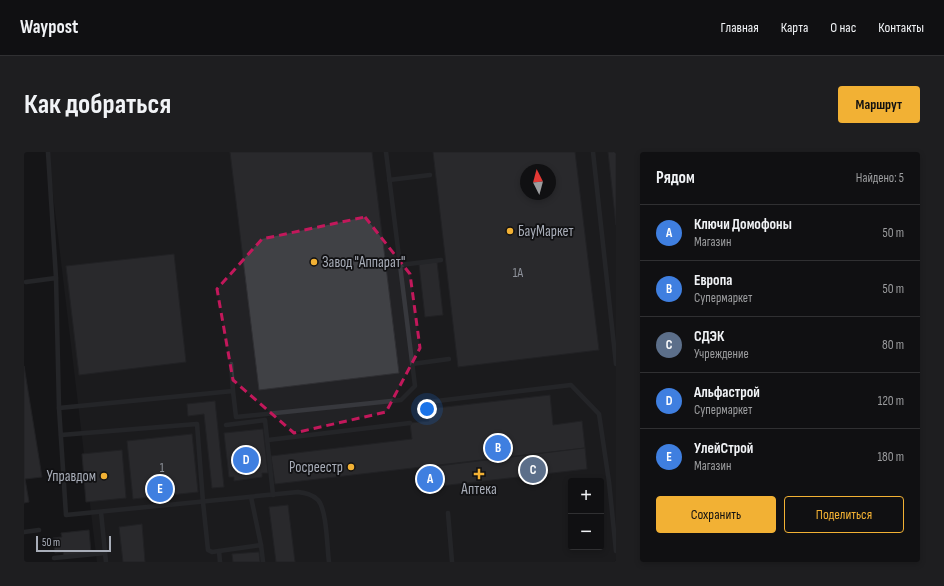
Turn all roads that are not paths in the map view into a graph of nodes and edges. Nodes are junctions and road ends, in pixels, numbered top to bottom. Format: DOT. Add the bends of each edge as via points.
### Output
graph roads {
  1 [pos="48,152"];
  2 [pos="386,152"];
  3 [pos="594,152"];
  4 [pos="430,175"];
  5 [pos="389,180"];
  6 [pos="441,260"];
  7 [pos="400,265"];
  8 [pos="56,278"];
  9 [pos="26,282"];
  10 [pos="449,359"];
  11 [pos="231,364"];
  12 [pos="412,364"];
  13 [pos="616,364"];
  14 [pos="233,391"];
  15 [pos="420,403"];
  16 [pos="59,408"];
  17 [pos="410,423"];
  18 [pos="226,425"];
  19 [pos="60,435"];
  20 [pos="268,440"];
  21 [pos="610,486"];
  22 [pos="616,486"];
  23 [pos="273,495"];
  24 [pos="251,497"];
  25 [pos="203,502"];
  26 [pos="101,512"];
  27 [pos="448,513"];
  28 [pos="39,530"];
  29 [pos="24,532"];
  30 [pos="261,545"];
  31 [pos="219,551"];
  32 [pos="616,551"];
  33 [pos="105,553"];
  34 [pos="54,558"];
  35 [pos="106,562"];
  36 [pos="220,562"];
  37 [pos="262,562"];
  38 [pos="329,562"];
  39 [pos="452,562"];
  1 -- 8 [label="lane"];
  2 -- 5 [label="lane"];
  3 -- 13 [label="lane"];
  4 -- 5 [label="lane"];
  5 -- 7 [label="lane"];
  6 -- 7 [label="lane"];
  7 -- 12 [label="lane"];
  8 -- 9 [label="lane"];
  8 -- 16 [label="lane"];
  10 -- 12 [label="lane"];
  11 -- 14 [label="lane"];
  12 -- 14 [label="lane" via="415,386 400,400 236,417"];
  14 -- 16 [label="lane"];
  15 -- 21 [label="lane" via="572,385 599,414"];
  16 -- 19 [label="lane"];
  17 -- 20 [label="lane"];
  18 -- 20 [label="lane" via="266,420"];
  19 -- 25 [label="lane" via="197,424"];
  19 -- 26 [label="lane" via="66,515"];
  20 -- 23 [label="lane"];
  21 -- 22 [label="lane"];
  21 -- 32 [label="lane"];
  23 -- 24 [label="lane"];
  23 -- 38 [label="lane" via="298,492 317,499 323,509"];
  24 -- 25 [label="lane"];
  24 -- 30 [label="lane"];
  25 -- 26 [label="lane"];
  25 -- 31 [label="lane" via="208,548 210,552"];
  26 -- 33 [label="lane"];
  27 -- 39 [label="lane"];
  28 -- 29 [label="lane"];
  30 -- 31 [label="lane"];
  30 -- 37 [label="lane"];
  31 -- 36 [label="lane"];
  33 -- 34 [label="lane"];
  33 -- 35 [label="lane"];
}
